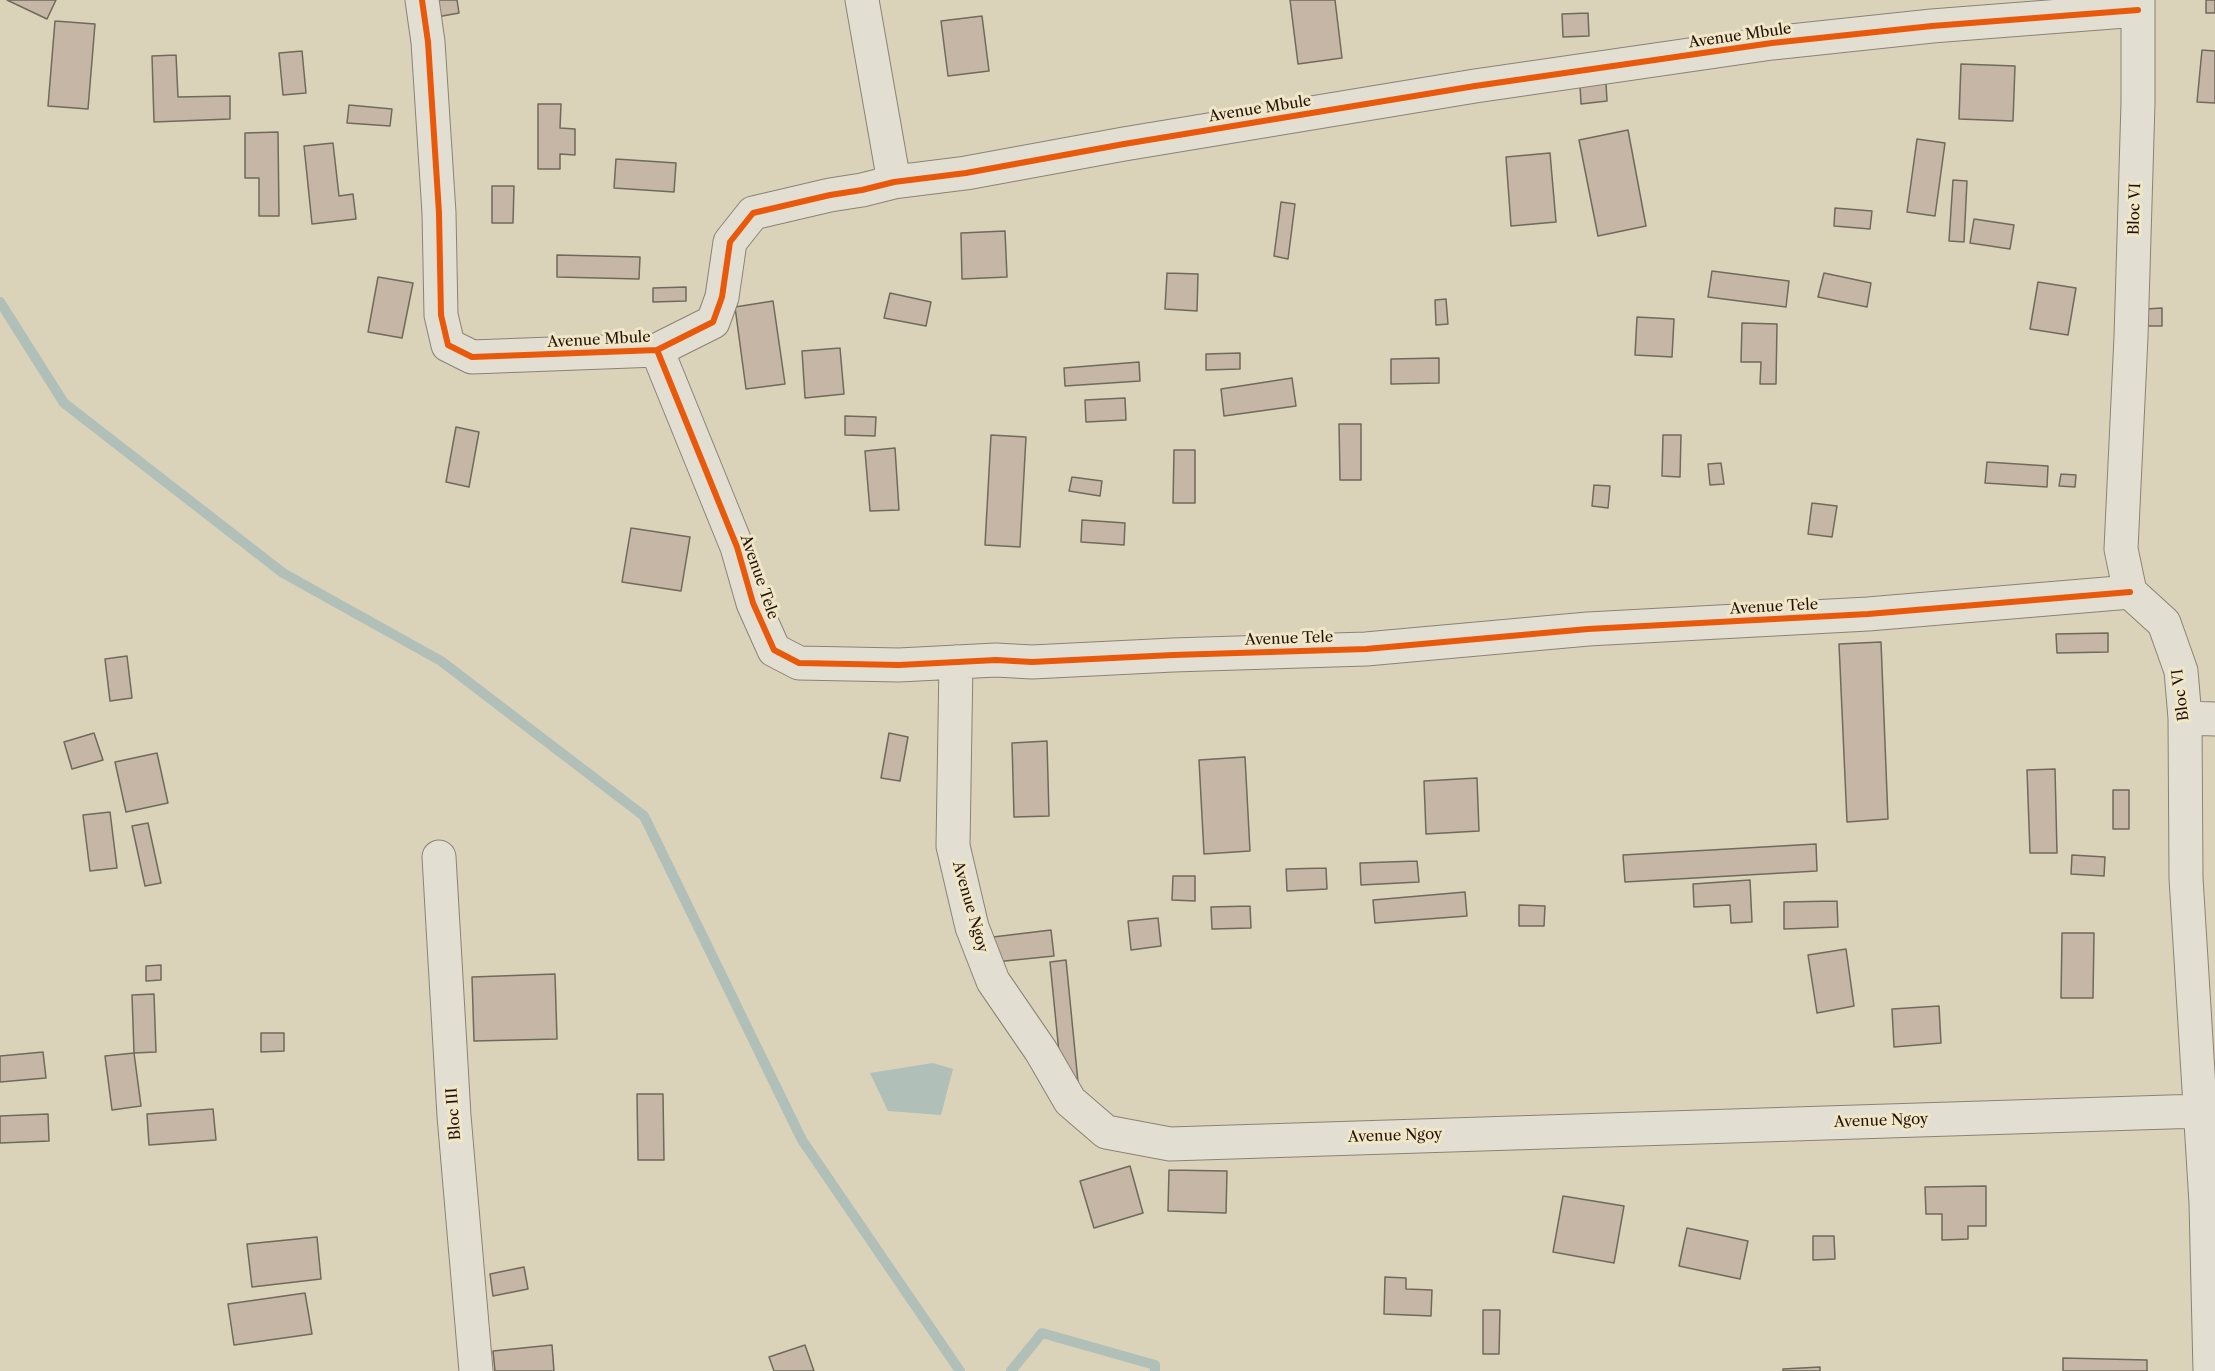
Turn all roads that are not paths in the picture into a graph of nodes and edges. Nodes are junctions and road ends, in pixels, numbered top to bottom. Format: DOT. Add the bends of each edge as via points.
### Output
graph roads {
  1 [pos="423,0"];
  2 [pos="862,0"];
  3 [pos="2138,5"];
  4 [pos="894,182"];
  5 [pos="657,350"];
  6 [pos="2130,592"];
  7 [pos="956,662"];
  8 [pos="2200,718"];
  9 [pos="439,857"];
  10 [pos="2200,1111"];
  11 [pos="2211,1203"];
  12 [pos="476,1371"];
  13 [pos="2210,1371"];
  1 -- 5 [label="street, Avenue Mbule" via="439,213 441,315 448,345 472,357"];
  2 -- 4 [label="street"];
  3 -- 4 [label="street, Avenue Mbule" via="1749,47 1475,86"];
  3 -- 6 [label="street, Bloc VI" via="2131,337 2121,549"];
  4 -- 5 [label="street, Avenue Mbule" via="753,213 730,242 722,297 713,322"];
  5 -- 7 [label="street, Avenue Tele" via="774,650 799,663"];
  6 -- 7 [label="street, Avenue Tele" via="1868,614 1588,629 1366,649"];
  6 -- 8 [label="street, Bloc VI" via="2164,623"];
  7 -- 10 [label="street, Avenue Ngoy" via="953,846 972,927 993,981 1070,1101 1106,1132 1170,1144"];
  8 -- 10 [label="street, Bloc VI" via="2187,878"];
  9 -- 12 [label="street, Bloc III" via="455,1127"];
  10 -- 11 [label="street, Bloc VI"];
  11 -- 13 [label="street, Bloc VI"];
}
